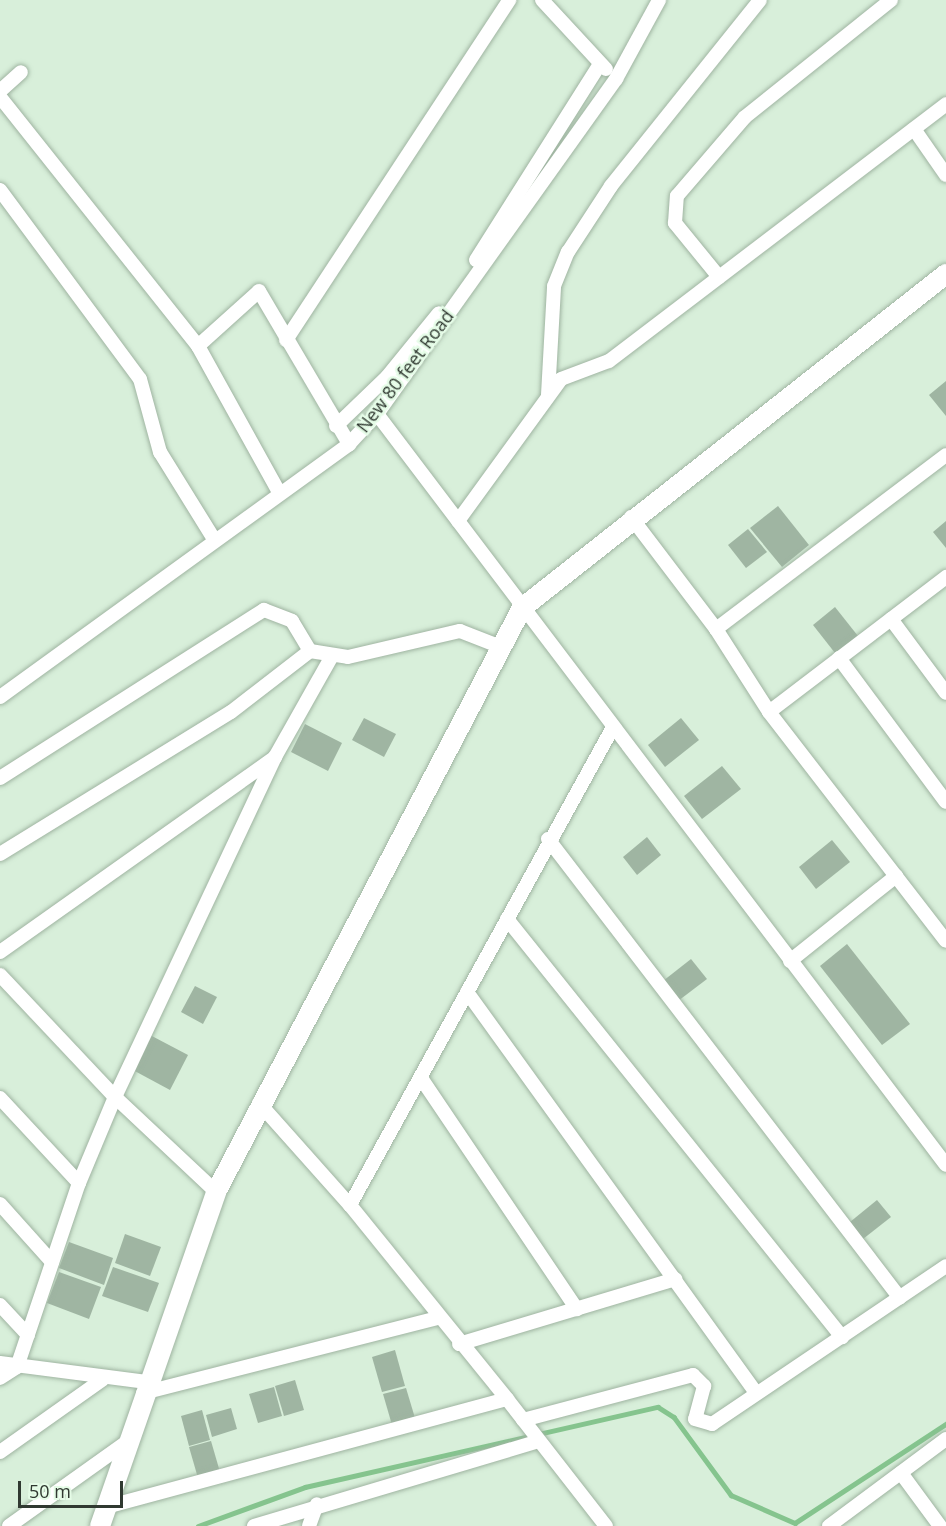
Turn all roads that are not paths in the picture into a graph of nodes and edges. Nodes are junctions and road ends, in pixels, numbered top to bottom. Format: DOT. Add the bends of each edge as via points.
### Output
graph roads {
  1 [pos="509,0"];
  2 [pos="542,0"];
  3 [pos="659,0"];
  4 [pos="760,0"];
  5 [pos="891,0"];
  6 [pos="600,64"];
  7 [pos="21,72"];
  8 [pos="616,79"];
  9 [pos="0,91"];
  10 [pos="0,97"];
  11 [pos="946,104"];
  12 [pos="914,129"];
  13 [pos="946,175"];
  14 [pos="0,190"];
  15 [pos="946,274"];
  16 [pos="719,277"];
  17 [pos="286,340"];
  18 [pos="198,346"];
  19 [pos="548,395"];
  20 [pos="377,414"];
  21 [pos="336,426"];
  22 [pos="349,444"];
  23 [pos="946,455"];
  24 [pos="279,492"];
  25 [pos="631,517"];
  26 [pos="458,521"];
  27 [pos="214,539"];
  28 [pos="946,577"];
  29 [pos="522,608"];
  30 [pos="891,619"];
  31 [pos="716,629"];
  32 [pos="501,647"];
  33 [pos="310,651"];
  34 [pos="332,656"];
  35 [pos="839,658"];
  36 [pos="946,693"];
  37 [pos="0,697"];
  38 [pos="769,712"];
  39 [pos="612,729"];
  40 [pos="275,757"];
  41 [pos="0,778"];
  42 [pos="946,802"];
  43 [pos="548,839"];
  44 [pos="0,854"];
  45 [pos="896,876"];
  46 [pos="507,919"];
  47 [pos="946,941"];
  48 [pos="0,952"];
  49 [pos="790,962"];
  50 [pos="0,975"];
  51 [pos="467,992"];
  52 [pos="421,1078"];
  53 [pos="115,1097"];
  54 [pos="0,1098"];
  55 [pos="259,1103"];
  56 [pos="946,1165"];
  57 [pos="79,1183"];
  58 [pos="216,1192"];
  59 [pos="0,1204"];
  60 [pos="350,1204"];
  61 [pos="52,1262"];
  62 [pos="946,1266"];
  63 [pos="675,1279"];
  64 [pos="900,1298"];
  65 [pos="0,1305"];
  66 [pos="577,1309"];
  67 [pos="437,1318"];
  68 [pos="28,1335"];
  69 [pos="842,1337"];
  70 [pos="459,1344"];
  71 [pos="0,1363"];
  72 [pos="16,1367"];
  73 [pos="0,1378"];
  74 [pos="103,1379"];
  75 [pos="145,1388"];
  76 [pos="756,1392"];
  77 [pos="507,1399"];
  78 [pos="523,1420"];
  79 [pos="946,1440"];
  80 [pos="128,1441"];
  81 [pos="538,1441"];
  82 [pos="0,1452"];
  83 [pos="901,1473"];
  84 [pos="106,1507"];
  85 [pos="313,1515"];
  86 [pos="835,1525"];
  87 [pos="9,1526"];
  88 [pos="100,1526"];
  89 [pos="254,1526"];
  90 [pos="323,1526"];
  91 [pos="606,1526"];
  92 [pos="940,1526"];
  1 -- 17 [label="street"];
  2 -- 6 [label="street"];
  3 -- 8 [label="street, New 80 feet Road"];
  4 -- 19 [label="street" via="611,186 568,252 554,286"];
  5 -- 16 [label="street" via="745,117 677,196 675,223"];
  6 -- 8 [label="street"];
  6 -- 21 [label="street" via="442,309 387,377"];
  7 -- 9 [label="street"];
  8 -- 20 [label="street, New 80 feet Road"];
  10 -- 18 [label="street"];
  11 -- 12 [label="street"];
  12 -- 13 [label="street"];
  12 -- 16 [label="street"];
  14 -- 27 [label="street" via="140,379 160,452"];
  15 -- 25 [label="street"];
  16 -- 19 [label="street" via="609,360 574,371"];
  17 -- 18 [label="street" via="267,299 253,292"];
  17 -- 21 [label="street"];
  18 -- 24 [label="street"];
  19 -- 26 [label="street"];
  20 -- 22 [label="street, New 80 feet Road"];
  20 -- 26 [label="street"];
  21 -- 22 [label="street"];
  22 -- 24 [label="street, New 80 feet Road"];
  23 -- 31 [label="street"];
  24 -- 27 [label="street, New 80 feet Road"];
  25 -- 29 [label="street"];
  25 -- 31 [label="street"];
  26 -- 29 [label="street"];
  27 -- 37 [label="street, New 80 feet Road"];
  28 -- 30 [label="street"];
  29 -- 32 [label="street"];
  29 -- 39 [label="street"];
  30 -- 35 [label="street"];
  30 -- 36 [label="street"];
  31 -- 38 [label="street"];
  32 -- 34 [label="street" via="460,632"];
  32 -- 55 [label="street"];
  33 -- 34 [label="street"];
  33 -- 41 [label="street" via="292,621 264,610"];
  33 -- 44 [label="street" via="231,712"];
  34 -- 40 [label="street"];
  35 -- 38 [label="street"];
  35 -- 42 [label="street"];
  38 -- 45 [label="street"];
  39 -- 43 [label="street"];
  39 -- 49 [label="street"];
  40 -- 48 [label="street"];
  40 -- 53 [label="street"];
  43 -- 46 [label="street"];
  43 -- 64 [label="street"];
  45 -- 47 [label="street"];
  45 -- 49 [label="street"];
  46 -- 51 [label="street"];
  46 -- 69 [label="street"];
  49 -- 56 [label="street"];
  50 -- 53 [label="street"];
  51 -- 52 [label="street"];
  51 -- 63 [label="street"];
  52 -- 60 [label="street"];
  52 -- 66 [label="street"];
  53 -- 57 [label="street"];
  53 -- 58 [label="street"];
  54 -- 57 [label="street"];
  55 -- 58 [label="street"];
  55 -- 60 [label="street"];
  57 -- 61 [label="street"];
  58 -- 75 [label="street"];
  59 -- 61 [label="street"];
  60 -- 67 [label="street"];
  61 -- 68 [label="street"];
  62 -- 64 [label="street"];
  63 -- 66 [label="street"];
  63 -- 76 [label="street"];
  64 -- 69 [label="street"];
  65 -- 68 [label="street"];
  66 -- 70 [label="street"];
  67 -- 70 [label="street"];
  67 -- 75 [label="street"];
  68 -- 72 [label="street"];
  69 -- 76 [label="street"];
  70 -- 77 [label="street"];
  71 -- 72 [label="street"];
  72 -- 73 [label="street"];
  72 -- 74 [label="street"];
  74 -- 75 [label="street"];
  74 -- 82 [label="street"];
  75 -- 80 [label="street"];
  76 -- 78 [label="street" via="712,1424 695,1419 704,1386 693,1375"];
  77 -- 78 [label="street"];
  77 -- 84 [label="street"];
  78 -- 81 [label="street"];
  79 -- 83 [label="street"];
  80 -- 84 [label="street"];
  80 -- 87 [label="street"];
  81 -- 85 [label="street"];
  81 -- 91 [label="street"];
  83 -- 86 [label="street"];
  83 -- 92 [label="street"];
  84 -- 88 [label="street"];
  85 -- 89 [label="street"];
  85 -- 90 [label="street"];
}
